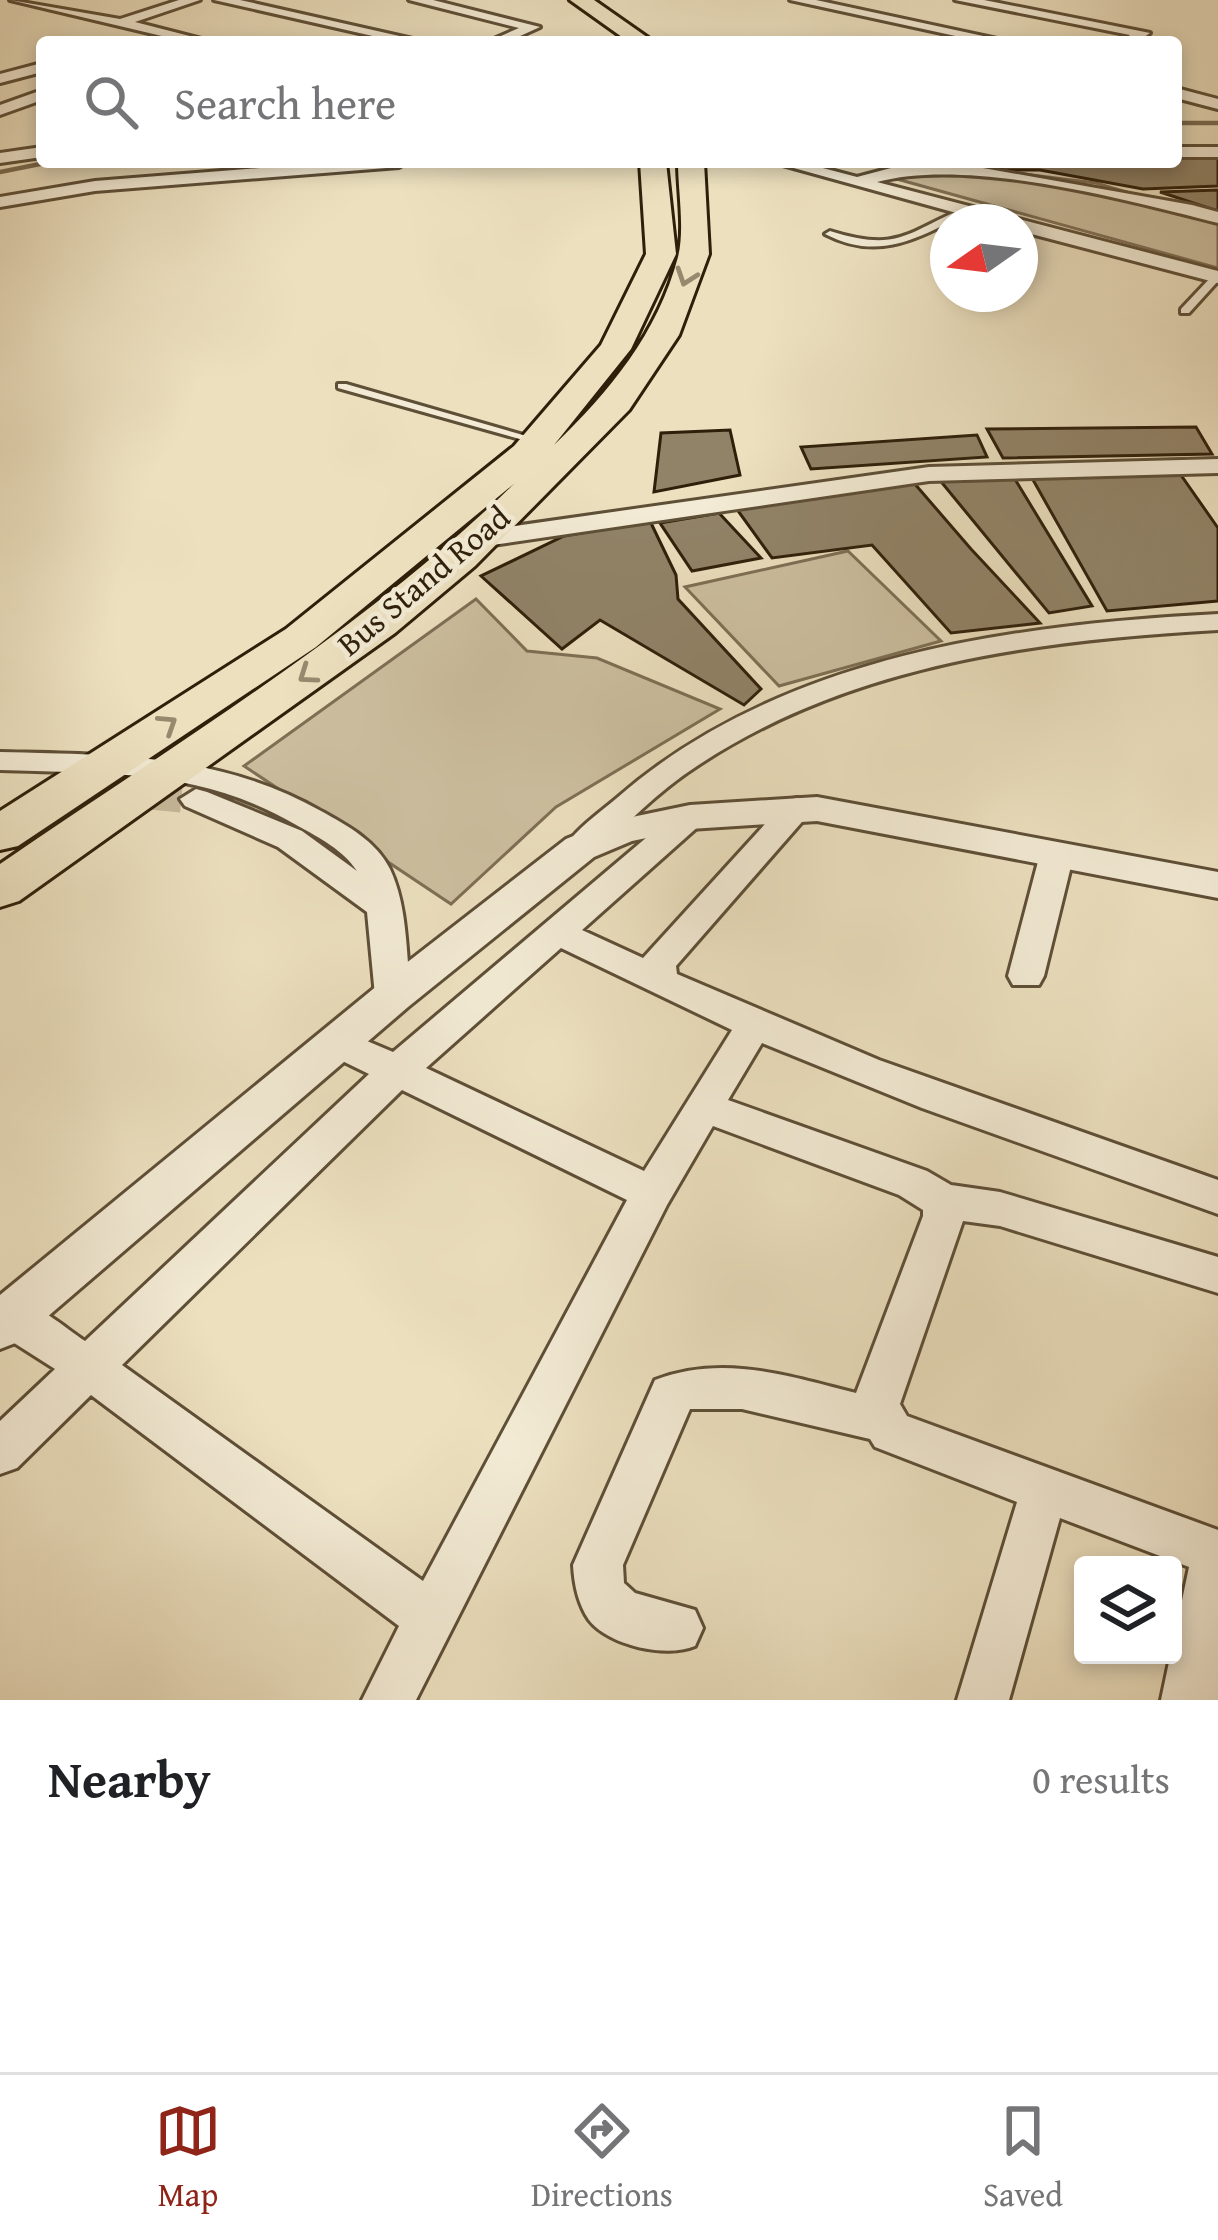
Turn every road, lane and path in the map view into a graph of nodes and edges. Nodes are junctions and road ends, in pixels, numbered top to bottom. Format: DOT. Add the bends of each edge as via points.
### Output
graph roads {
  1 [pos="19,0"];
  2 [pos="193,0"];
  3 [pos="221,0"];
  4 [pos="321,0"];
  5 [pos="416,0"];
  6 [pos="556,0"];
  7 [pos="580,0"];
  8 [pos="797,0"];
  9 [pos="962,0"];
  10 [pos="0,3"];
  11 [pos="922,6"];
  12 [pos="281,12"];
  13 [pos="888,17"];
  14 [pos="123,21"];
  15 [pos="160,31"];
  16 [pos="145,36"];
  17 [pos="181,36"];
  18 [pos="391,36"];
  19 [pos="510,36"];
  20 [pos="610,36"];
  21 [pos="634,36"];
  22 [pos="976,36"];
  23 [pos="1138,36"];
  24 [pos="0,62"];
  25 [pos="36,68"];
  26 [pos="36,69"];
  27 [pos="0,79"];
  28 [pos="1182,79"];
  29 [pos="1218,87"];
  30 [pos="1182,95"];
  31 [pos="36,97"];
  32 [pos="1218,104"];
  33 [pos="1182,109"];
  34 [pos="0,111"];
  35 [pos="1200,115"];
  36 [pos="22,119"];
  37 [pos="1182,152"];
  38 [pos="1218,152"];
  39 [pos="36,153"];
  40 [pos="0,158"];
  41 [pos="318,168"];
  42 [pos="654,168"];
  43 [pos="691,168"];
  44 [pos="806,168"];
  45 [pos="862,181"];
  46 [pos="0,202"];
  47 [pos="945,204"];
  48 [pos="1218,218"];
  49 [pos="930,227"];
  50 [pos="1038,230"];
  51 [pos="830,234"];
  52 [pos="1217,277"];
  53 [pos="1185,311"];
  54 [pos="342,386"];
  55 [pos="538,441"];
  56 [pos="1218,466"];
  57 [pos="479,539"];
  58 [pos="1218,622"];
  59 [pos="0,761"];
  60 [pos="107,765"];
  61 [pos="0,782"];
  62 [pos="187,783"];
  63 [pos="62,786"];
  64 [pos="797,808"];
  65 [pos="690,817"];
  66 [pos="0,834"];
  67 [pos="580,848"];
  68 [pos="1057,854"];
  69 [pos="1218,885"];
  70 [pos="0,889"];
  71 [pos="557,932"];
  72 [pos="1026,976"];
  73 [pos="660,981"];
  74 [pos="393,996"];
  75 [pos="753,1026"];
  76 [pos="341,1044"];
  77 [pos="396,1072"];
  78 [pos="702,1106"];
  79 [pos="652,1193"];
  80 [pos="1218,1197"];
  81 [pos="943,1201"];
  82 [pos="1218,1275"];
  83 [pos="5,1322"];
  84 [pos="92,1369"];
  85 [pos="881,1420"];
  86 [pos="0,1452"];
  87 [pos="1044,1490"];
  88 [pos="1218,1554"];
  89 [pos="1218,1567"];
  90 [pos="434,1620"];
  91 [pos="677,1628"];
  92 [pos="388,1700"];
  93 [pos="983,1700"];
  94 [pos="1192,1700"];
  1 -- 10 [label="street"];
  1 -- 14 [label="street"];
  2 -- 14 [label="street"];
  3 -- 12 [label="street"];
  4 -- 12 [label="street"];
  5 -- 19 [label="street" via="533,27"];
  6 -- 20 [label="main road"];
  7 -- 21 [label="main road"];
  8 -- 13 [label="street"];
  9 -- 23 [label="street" via="1143,33"];
  11 -- 13 [label="street"];
  12 -- 18 [label="street"];
  13 -- 22 [label="street"];
  14 -- 15 [label="street"];
  15 -- 16 [label="street"];
  15 -- 17 [label="street"];
  24 -- 25 [label="street"];
  26 -- 27 [label="street"];
  28 -- 29 [label="street"];
  30 -- 32 [label="street"];
  31 -- 34 [label="street"];
  33 -- 35 [label="street"];
  34 -- 36 [label="street"];
  37 -- 38 [label="street"];
  39 -- 40 [label="street"];
  41 -- 46 [label="street"];
  42 -- 55 [label="main road, Bus Stand Road" via="661,254 615,349"];
  43 -- 57 [label="main road, Bus Stand Road, one-way" via="694,254 663,335 617,403"];
  44 -- 45 [label="street"];
  45 -- 47 [label="street"];
  45 -- 48 [label="street" via="890,170 1072,183"];
  49 -- 51 [label="lane" via="885,247"];
  50 -- 52 [label="street"];
  52 -- 53 [label="lane"];
  54 -- 55 [label="lane"];
  60 -- 55 [label="main road, Bus Stand Road, one-way" via="301,638"];
  56 -- 57 [label="street" via="928,474"];
  57 -- 62 [label="main road, Bus Stand Road, one-way"];
  58 -- 67 [label="street" via="1043,635 860,682 697,752"];
  59 -- 60 [label="street"];
  60 -- 62 [label="street"];
  60 -- 66 [label="main road, Bus Stand Road"];
  61 -- 63 [label="street"];
  62 -- 70 [label="main road, Bus Stand Road"];
  62 -- 74 [label="street" via="290,839 380,904"];
  64 -- 65 [label="street"];
  64 -- 68 [label="street"];
  64 -- 73 [label="street" via="658,963"];
  65 -- 67 [label="street"];
  65 -- 71 [label="street"];
  67 -- 74 [label="street"];
  68 -- 69 [label="street"];
  68 -- 72 [label="street"];
  71 -- 73 [label="street"];
  71 -- 77 [label="street"];
  73 -- 75 [label="street"];
  74 -- 76 [label="street"];
  75 -- 78 [label="street"];
  75 -- 80 [label="street"];
  76 -- 77 [label="street"];
  76 -- 83 [label="street"];
  77 -- 79 [label="street"];
  77 -- 84 [label="street"];
  78 -- 79 [label="street"];
  78 -- 81 [label="street"];
  79 -- 90 [label="street"];
  81 -- 82 [label="street" via="1000,1209"];
  81 -- 85 [label="street" via="880,1389"];
  83 -- 84 [label="street"];
  84 -- 86 [label="street"];
  84 -- 90 [label="street"];
  85 -- 87 [label="street" via="912,1443"];
  85 -- 91 [label="street" via="718,1384 671,1395 598,1565 598,1585 614,1612"];
  87 -- 88 [label="street"];
  87 -- 93 [label="street"];
  89 -- 94 [label="street"];
  90 -- 92 [label="street"];
}
